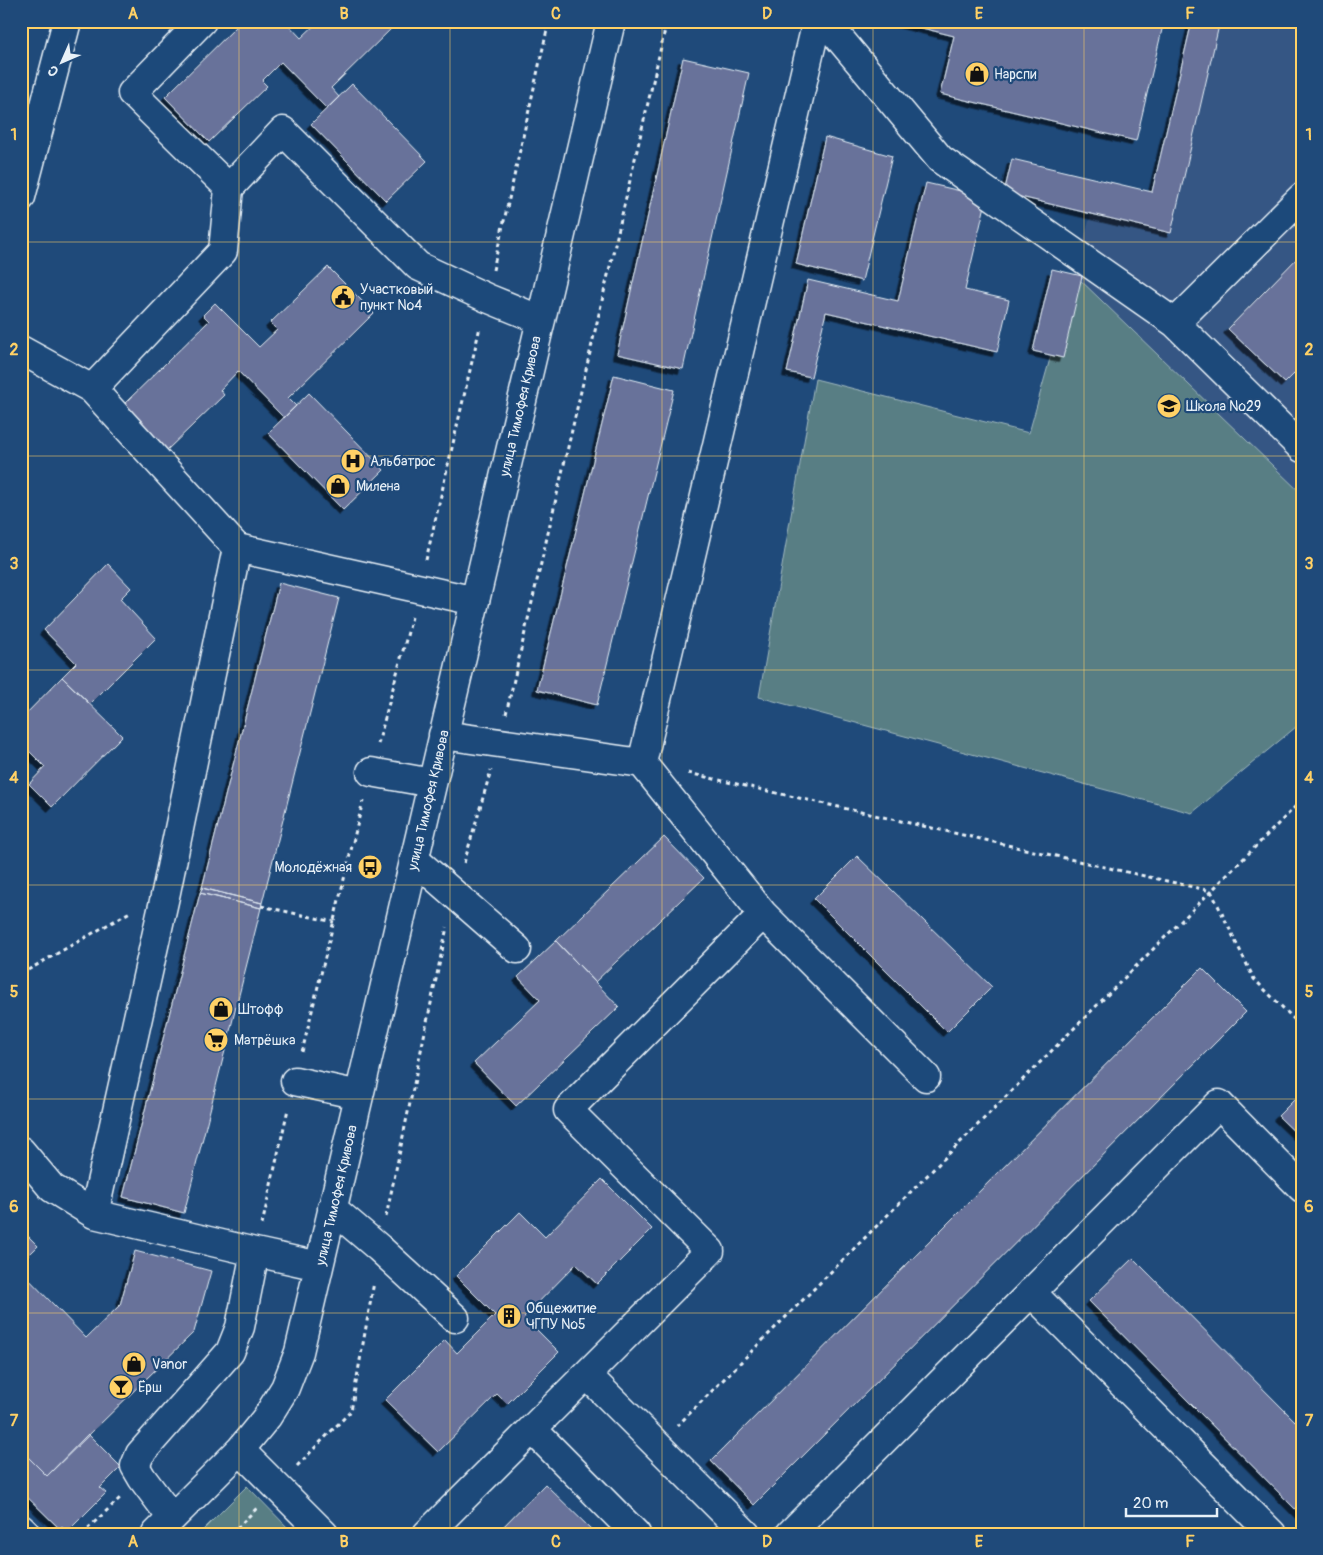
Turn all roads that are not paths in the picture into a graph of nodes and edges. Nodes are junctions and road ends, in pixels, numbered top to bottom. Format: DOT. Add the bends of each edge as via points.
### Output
graph roads {
  1 [pos="68,21"];
  2 [pos="202,21"];
  3 [pos="611,21"];
  4 [pos="817,21"];
  5 [pos="825,21"];
  6 [pos="229,188"];
  7 [pos="21,197"];
  8 [pos="1302,198"];
  9 [pos="541,320"];
  10 [pos="1175,322"];
  11 [pos="21,350"];
  12 [pos="92,389"];
  13 [pos="1302,448"];
  14 [pos="237,548"];
  15 [pos="475,601"];
  16 [pos="443,736"];
  17 [pos="642,763"];
  18 [pos="370,772"];
  19 [pos="432,783"];
  20 [pos="414,859"];
  21 [pos="763,914"];
  22 [pos="517,948"];
  23 [pos="926,1077"];
  24 [pos="295,1081"];
  25 [pos="359,1095"];
  26 [pos="21,1151"];
  27 [pos="1302,1188"];
  28 [pos="332,1208"];
  29 [pos="94,1214"];
  30 [pos="255,1252"];
  31 [pos="319,1266"];
  32 [pos="1031,1292"];
  33 [pos="455,1318"];
  34 [pos="586,1375"];
  35 [pos="532,1429"];
  36 [pos="240,1450"];
  37 [pos="164,1526"];
  38 [pos="21,1529"];
  39 [pos="26,1534"];
  40 [pos="324,1534"];
  41 [pos="426,1534"];
  42 [pos="636,1534"];
  43 [pos="746,1534"];
  44 [pos="790,1534"];
  45 [pos="1272,1534"];
  1 -- 7 [label="street"];
  2 -- 6 [label="street" via="132,93"];
  3 -- 9 [label="street, улица Тимофея Кривова"];
  4 -- 17 [label="street"];
  5 -- 10 [label="street" via="940,159"];
  6 -- 9 [label="street" via="283,131 418,266"];
  6 -- 12 [label="street" via="223,251"];
  8 -- 10 [label="street"];
  9 -- 15 [label="street, улица Тимофея Кривова"];
  10 -- 13 [label="street"];
  11 -- 12 [label="street"];
  12 -- 14 [label="street"];
  14 -- 15 [label="street"];
  14 -- 29 [label="street" via="166,892"];
  15 -- 16 [label="street, улица Тимофея Кривова"];
  16 -- 17 [label="street"];
  16 -- 19 [label="street, улица Тимофея Кривова"];
  17 -- 21 [label="street"];
  18 -- 19 [label="street"];
  19 -- 20 [label="street, улица Тимофея Кривова"];
  20 -- 22 [label="street"];
  20 -- 25 [label="street, улица Тимофея Кривова"];
  21 -- 23 [label="street"];
  21 -- 34 [label="street" via="568,1110 710,1251"];
  24 -- 25 [label="street"];
  25 -- 28 [label="street, улица Тимофея Кривова"];
  26 -- 29 [label="street" via="52,1188"];
  27 -- 32 [label="street" via="1219,1104"];
  28 -- 31 [label="street, улица Тимофея Кривова"];
  28 -- 33 [label="street"];
  29 -- 30 [label="street"];
  30 -- 31 [label="street"];
  30 -- 37 [label="street" via="240,1327 230,1352 140,1454 135,1466"];
  31 -- 36 [label="street, улица Тимофея Кривова" via="299,1352 285,1388"];
  32 -- 44 [label="street"];
  32 -- 45 [label="street"];
  34 -- 35 [label="street"];
  34 -- 43 [label="street"];
  35 -- 41 [label="street"];
  35 -- 42 [label="street"];
  36 -- 37 [label="street, улица Тимофея Кривова"];
  36 -- 40 [label="street"];
  38 -- 39 [label="street"];
}
